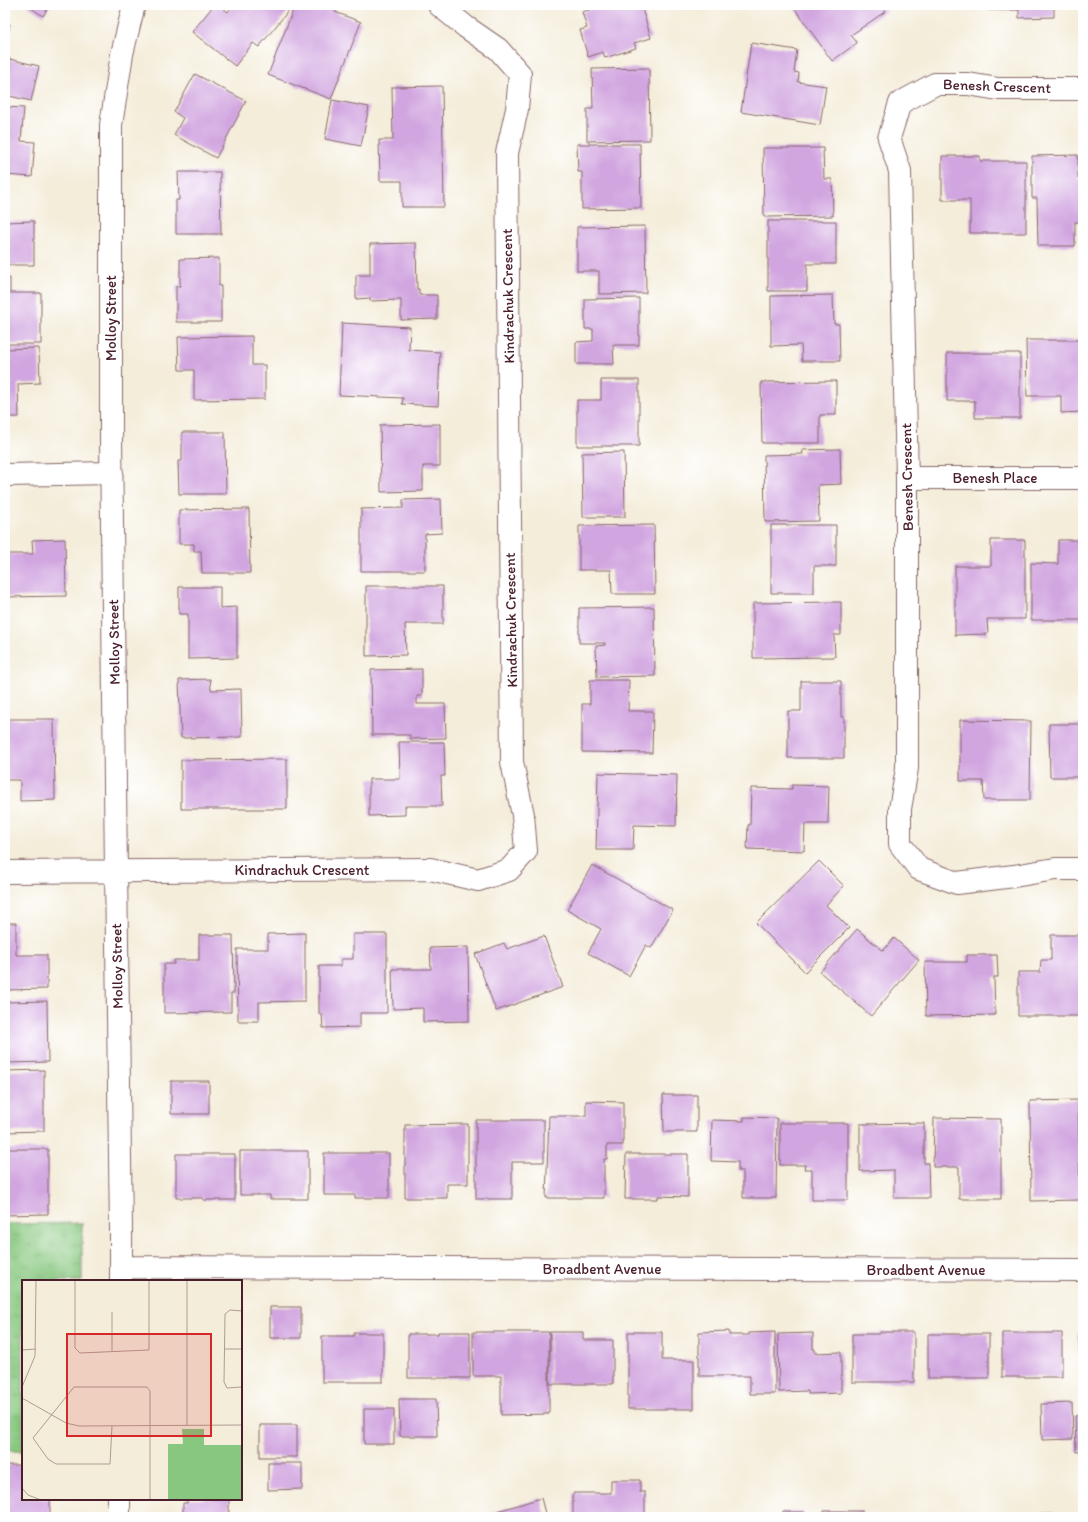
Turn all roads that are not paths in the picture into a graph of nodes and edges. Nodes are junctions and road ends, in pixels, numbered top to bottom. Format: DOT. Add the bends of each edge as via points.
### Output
graph roads {
  1 [pos="134,5"];
  2 [pos="439,5"];
  3 [pos="1083,89"];
  4 [pos="112,473"];
  5 [pos="5,474"];
  6 [pos="907,478"];
  7 [pos="1083,478"];
  8 [pos="1083,869"];
  9 [pos="116,871"];
  10 [pos="5,872"];
  11 [pos="1083,1270"];
  12 [pos="121,1274"];
  13 [pos="119,1500"];
  14 [pos="119,1517"];
  1 -- 4 [label="street, Molloy Street" via="122,54 111,125"];
  2 -- 9 [label="street, Kindrachuk Crescent" via="498,49 520,74 518,109 507,161 512,762 523,815 526,851 509,870 478,880 430,869"];
  3 -- 6 [label="street, Benesh Crescent" via="998,89 968,84 935,84 900,103 889,138 900,171"];
  4 -- 5 [label="street"];
  4 -- 9 [label="street, Molloy Street"];
  6 -- 7 [label="street, Benesh Place"];
  6 -- 8 [label="street, Benesh Crescent" via="907,768 900,809 900,844 919,869 957,883 1055,869"];
  9 -- 10 [label="street"];
  9 -- 12 [label="street, Molloy Street"];
  11 -- 12 [label="street, Broadbent Avenue"];
  13 -- 14 [label="street"];
}
